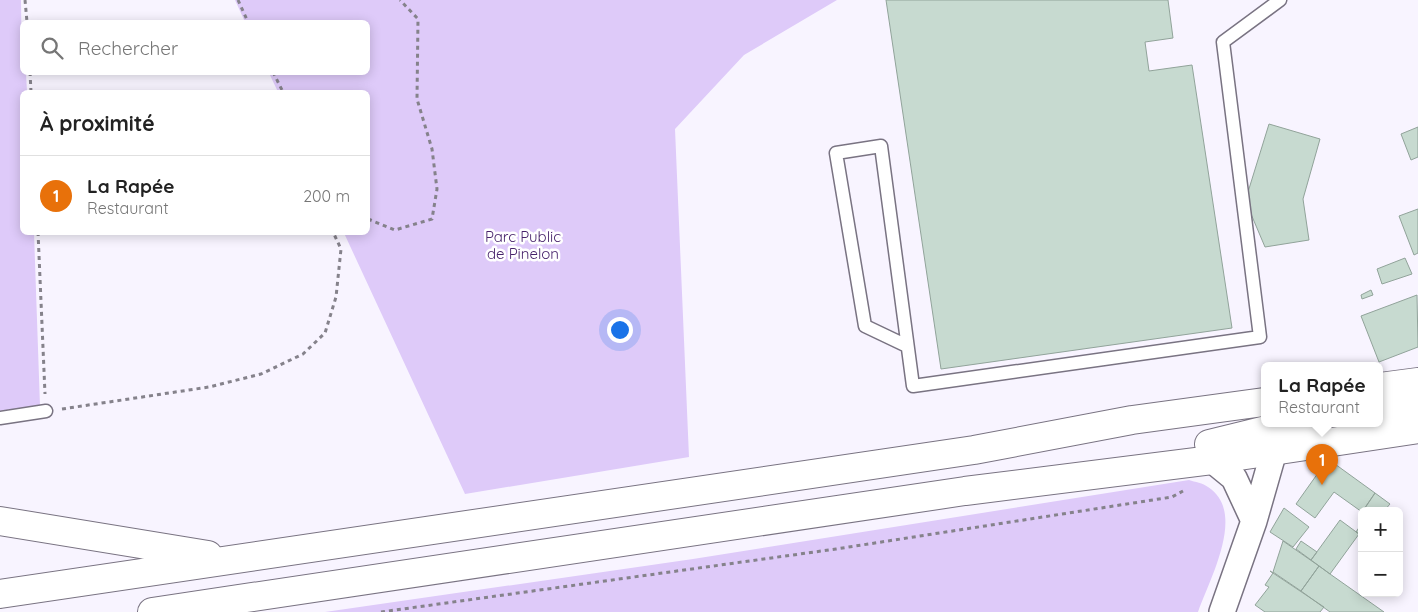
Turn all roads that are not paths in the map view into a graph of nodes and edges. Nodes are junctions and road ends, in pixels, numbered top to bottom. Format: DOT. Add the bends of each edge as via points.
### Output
graph roads {
  1 [pos="1280,0"];
  2 [pos="908,346"];
  3 [pos="1418,382"];
  4 [pos="1383,387"];
  5 [pos="1261,402"];
  6 [pos="1418,406"];
  7 [pos="46,412"];
  8 [pos="1383,412"];
  9 [pos="0,418"];
  10 [pos="1300,427"];
  11 [pos="1418,429"];
  12 [pos="1270,440"];
  13 [pos="974,450"];
  14 [pos="1212,460"];
  15 [pos="965,491"];
  16 [pos="0,521"];
  17 [pos="1254,521"];
  18 [pos="237,559"];
  19 [pos="0,594"];
  20 [pos="152,612"];
  21 [pos="1222,612"];
  1 -- 2 [label="lane" via="1223,42 1260,337 913,386"];
  2 -- 2 [label="lane" via="881,146 836,153 865,326"];
  3 -- 4 [label="main road"];
  5 -- 13 [label="main road" via="1132,420"];
  6 -- 8 [label="main road"];
  7 -- 9 [label="lane"];
  10 -- 12 [label="main road"];
  11 -- 12 [label="main road"];
  12 -- 13 [label="main road" via="1201,431"];
  12 -- 14 [label="main road"];
  12 -- 15 [label="main road" via="1203,446"];
  12 -- 17 [label="street"];
  13 -- 18 [label="main road"];
  14 -- 15 [label="main road"];
  14 -- 17 [label="street" via="1234,478"];
  15 -- 20 [label="main road"];
  16 -- 18 [label="main road"];
  17 -- 21 [label="street"];
  18 -- 19 [label="main road"];
}
